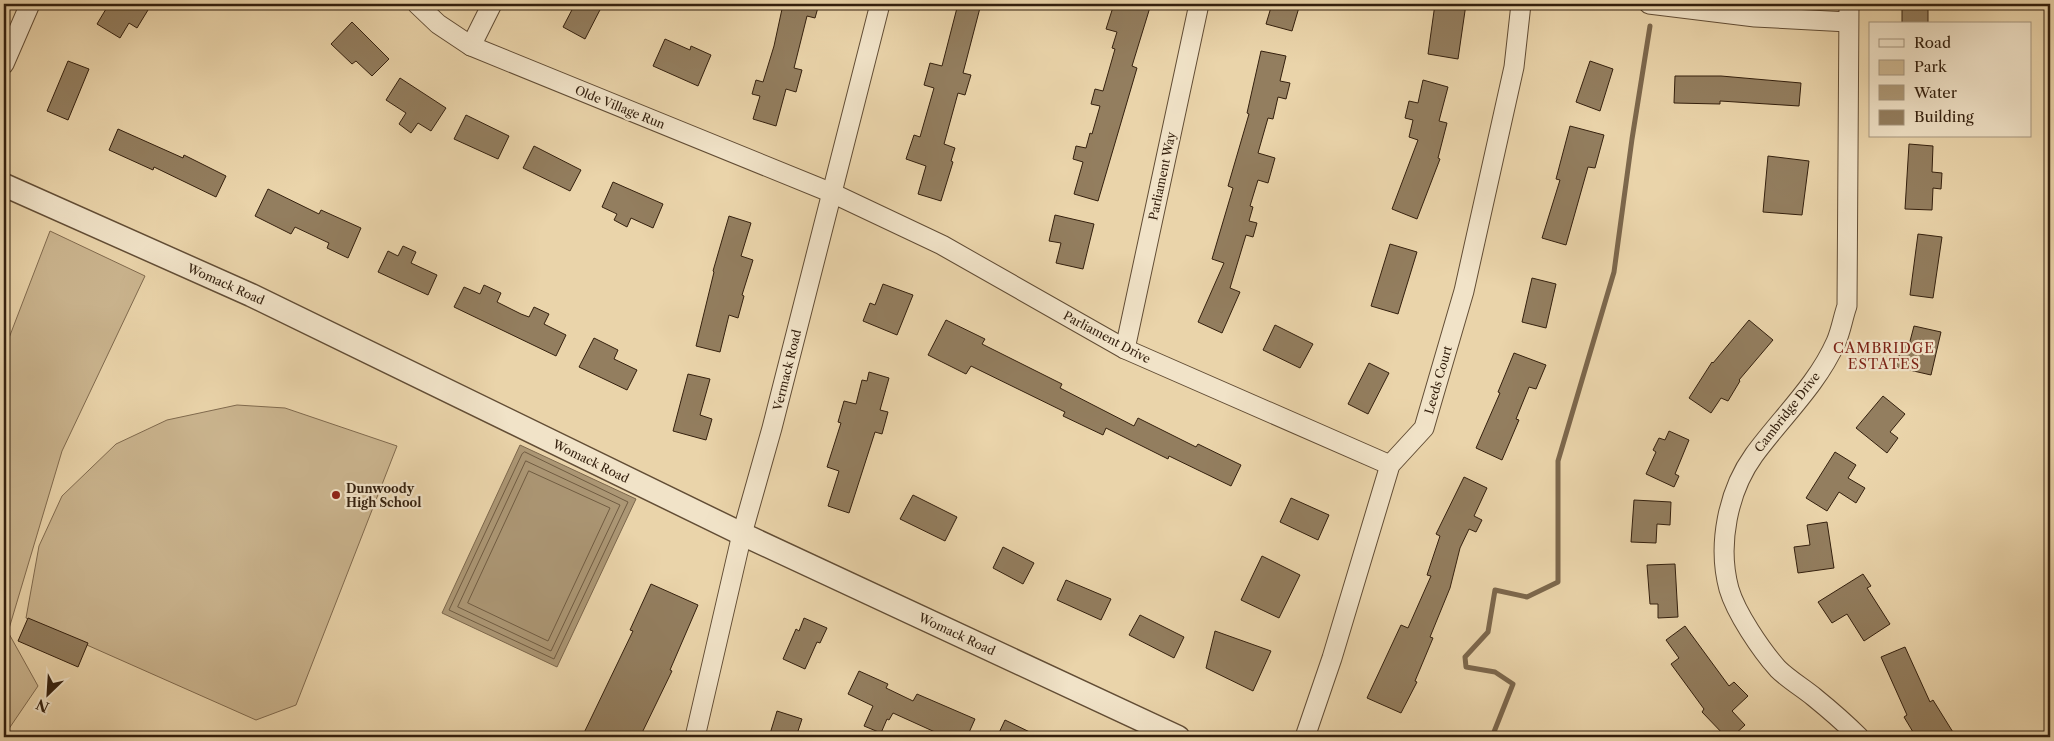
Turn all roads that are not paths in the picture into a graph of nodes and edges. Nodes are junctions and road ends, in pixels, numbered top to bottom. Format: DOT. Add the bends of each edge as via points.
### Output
graph roads {
  1 [pos="30,4"];
  2 [pos="417,4"];
  3 [pos="492,4"];
  4 [pos="880,4"];
  5 [pos="1199,4"];
  6 [pos="1521,4"];
  7 [pos="1649,4"];
  8 [pos="1849,4"];
  9 [pos="1848,22"];
  10 [pos="471,46"];
  11 [pos="4,64"];
  12 [pos="4,185"];
  13 [pos="832,193"];
  14 [pos="1125,349"];
  15 [pos="1390,465"];
  16 [pos="742,534"];
  17 [pos="695,737"];
  18 [pos="1178,737"];
  19 [pos="1305,737"];
  20 [pos="1859,737"];
  1 -- 11 [label="street"];
  2 -- 10 [label="street, Olde Village Run" via="438,24"];
  3 -- 10 [label="street"];
  4 -- 13 [label="street, Vermack Road"];
  5 -- 14 [label="street, Parliament Way"];
  6 -- 15 [label="street, Leeds Court" via="1514,67 1464,290 1424,428"];
  7 -- 9 [label="street" via="1755,17"];
  8 -- 9 [label="street, Cambridge Drive"];
  9 -- 20 [label="street, Cambridge Drive" via="1846,306 1836,342 1818,374 1754,455 1736,486 1727,520 1725,555 1729,588 1740,617 1779,669"];
  10 -- 13 [label="street, Olde Village Run"];
  12 -- 16 [label="street, Womack Road" via="251,295"];
  13 -- 14 [label="street, Parliament Drive" via="942,244"];
  13 -- 16 [label="street, Vermack Road"];
  14 -- 15 [label="street, Parliament Drive"];
  15 -- 19 [label="street, Leeds Court"];
  16 -- 17 [label="street, Vermack Road"];
  16 -- 18 [label="street, Womack Road"];
}
